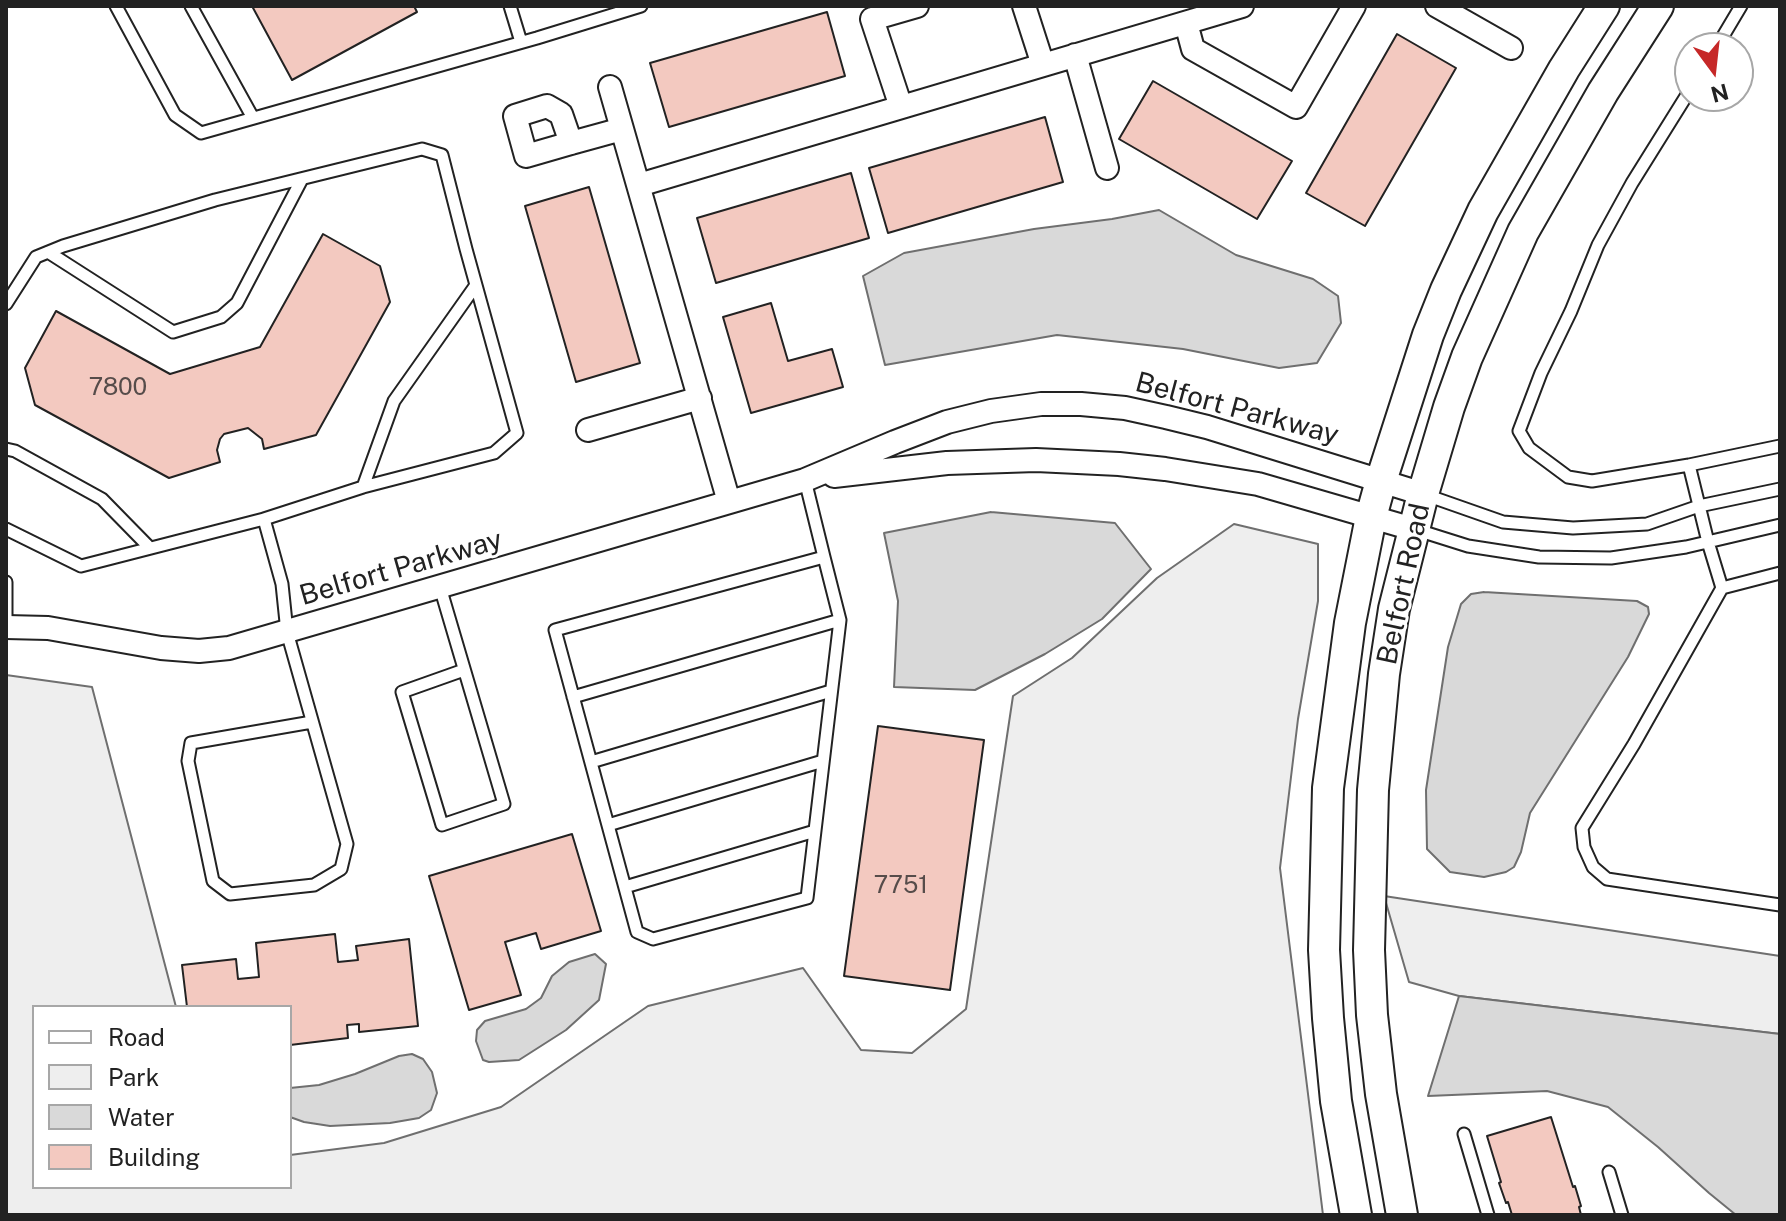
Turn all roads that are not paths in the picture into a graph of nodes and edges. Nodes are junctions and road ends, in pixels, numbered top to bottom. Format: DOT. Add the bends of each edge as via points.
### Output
graph roads {
  1 [pos="116,6"];
  2 [pos="191,6"];
  3 [pos="510,6"];
  4 [pos="641,6"];
  5 [pos="917,6"];
  6 [pos="1024,6"];
  7 [pos="1242,6"];
  8 [pos="1354,6"];
  9 [pos="1437,6"];
  10 [pos="1604,6"];
  11 [pos="1658,6"];
  12 [pos="1741,6"];
  13 [pos="1186,23"];
  14 [pos="1726,32"];
  15 [pos="521,42"];
  16 [pos="1511,48"];
  17 [pos="1075,55"];
  18 [pos="1043,65"];
  19 [pos="610,87"];
  20 [pos="901,107"];
  21 [pos="1676,112"];
  22 [pos="253,118"];
  23 [pos="622,129"];
  24 [pos="571,143"];
  25 [pos="1107,168"];
  26 [pos="302,179"];
  27 [pos="639,185"];
  28 [pos="48,252"];
  29 [pos="476,285"];
  30 [pos="6,304"];
  31 [pos="700,398"];
  32 [pos="588,430"];
  33 [pos="1780,446"];
  34 [pos="6,449"];
  35 [pos="1689,465"];
  36 [pos="805,480"];
  37 [pos="1381,481"];
  38 [pos="363,487"];
  39 [pos="1780,489"];
  40 [pos="1423,494"];
  41 [pos="729,502"];
  42 [pos="1699,506"];
  43 [pos="1371,517"];
  44 [pos="264,519"];
  45 [pos="1780,525"];
  46 [pos="6,529"];
  47 [pos="1413,529"];
  48 [pos="1708,542"];
  49 [pos="149,547"];
  50 [pos="824,557"];
  51 [pos="1780,573"];
  52 [pos="6,582"];
  53 [pos="440,587"];
  54 [pos="1722,588"];
  55 [pos="840,620"];
  56 [pos="6,627"];
  57 [pos="287,632"];
  58 [pos="464,670"];
  59 [pos="831,691"];
  60 [pos="573,697"];
  61 [pos="312,722"];
  62 [pos="823,761"];
  63 [pos="591,762"];
  64 [pos="608,825"];
  65 [pos="815,831"];
  66 [pos="625,887"];
  67 [pos="1780,905"];
  68 [pos="1464,1134"];
  69 [pos="1609,1172"];
  70 [pos="1356,1215"];
  71 [pos="1402,1215"];
  72 [pos="1488,1215"];
  73 [pos="1622,1215"];
  1 -- 22 [label="lane" via="175,115 201,133"];
  2 -- 22 [label="lane"];
  3 -- 15 [label="lane"];
  4 -- 15 [label="lane"];
  5 -- 20 [label="street" via="872,19"];
  6 -- 18 [label="street"];
  7 -- 13 [label="street"];
  8 -- 13 [label="street" via="1296,107 1193,49"];
  9 -- 16 [label="street"];
  10 -- 37 [label="street, Belfort Road" via="1483,211 1428,335"];
  11 -- 40 [label="street, Belfort Road" via="1523,232 1467,357"];
  12 -- 14 [label="lane"];
  13 -- 17 [label="street"];
  15 -- 22 [label="lane"];
  17 -- 18 [label="street"];
  17 -- 25 [label="street"];
  18 -- 20 [label="street"];
  19 -- 23 [label="street"];
  20 -- 27 [label="street"];
  21 -- 35 [label="lane" via="1598,245 1519,431 1529,448 1568,477 1592,481"];
  23 -- 24 [label="street"];
  23 -- 27 [label="street"];
  26 -- 28 [label="lane"];
  26 -- 28 [label="lane" via="237,303 221,317 173,332"];
  26 -- 29 [label="lane" via="422,149 442,155"];
  27 -- 31 [label="street"];
  28 -- 30 [label="lane" via="36,257"];
  29 -- 38 [label="lane" via="394,401"];
  29 -- 38 [label="lane" via="517,433 494,453"];
  31 -- 32 [label="street"];
  31 -- 41 [label="street"];
  33 -- 35 [label="lane"];
  34 -- 49 [label="lane" via="102,499"];
  35 -- 42 [label="lane"];
  36 -- 37 [label="street, Belfort Parkway" via="947,422 1041,404 1081,404 1207,427"];
  36 -- 41 [label="street, Belfort Parkway"];
  36 -- 43 [label="street, Belfort Parkway" via="947,463 1079,460 1258,484"];
  36 -- 50 [label="lane"];
  37 -- 40 [label="street, Belfort Parkway"];
  37 -- 43 [label="street, Belfort Road"];
  38 -- 44 [label="lane"];
  39 -- 42 [label="lane"];
  40 -- 42 [label="lane" via="1503,522 1573,528 1647,524"];
  40 -- 47 [label="street, Belfort Road"];
  41 -- 53 [label="street, Belfort Parkway"];
  42 -- 48 [label="lane"];
  43 -- 47 [label="street, Belfort Parkway"];
  43 -- 70 [label="street, Belfort Road" via="1350,623 1328,788 1324,950 1336,1101"];
  44 -- 49 [label="lane"];
  44 -- 57 [label="lane" via="282,584"];
  45 -- 48 [label="lane"];
  46 -- 49 [label="lane" via="81,566"];
  47 -- 48 [label="lane" via="1468,546 1539,557 1611,558"];
  47 -- 71 [label="street, Belfort Road" via="1384,674 1373,790 1369,950 1381,1094"];
  48 -- 54 [label="lane"];
  50 -- 55 [label="lane"];
  50 -- 60 [label="lane" via="555,630"];
  51 -- 54 [label="lane"];
  52 -- 56 [label="lane"];
  53 -- 57 [label="street, Belfort Parkway"];
  53 -- 58 [label="lane"];
  54 -- 67 [label="lane" via="1582,828 1584,847 1593,867 1607,879"];
  55 -- 59 [label="lane"];
  55 -- 60 [label="lane"];
  56 -- 57 [label="street, Belfort Parkway" via="48,628 199,651"];
  57 -- 61 [label="lane"];
  58 -- 58 [label="lane" via="504,804 442,825 402,692"];
  59 -- 62 [label="lane"];
  59 -- 63 [label="lane"];
  60 -- 63 [label="lane"];
  61 -- 61 [label="lane" via="347,844 341,869 314,885 230,894 213,881 188,761 191,743"];
  62 -- 64 [label="lane"];
  62 -- 65 [label="lane"];
  63 -- 64 [label="lane"];
  64 -- 66 [label="lane"];
  65 -- 66 [label="lane"];
  65 -- 66 [label="lane" via="807,898 653,939 637,932"];
  68 -- 72 [label="lane"];
  69 -- 73 [label="lane"];
}
